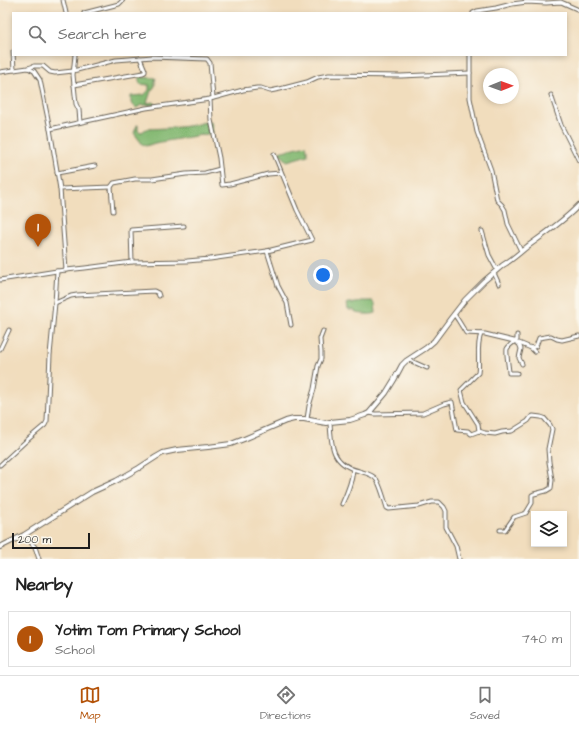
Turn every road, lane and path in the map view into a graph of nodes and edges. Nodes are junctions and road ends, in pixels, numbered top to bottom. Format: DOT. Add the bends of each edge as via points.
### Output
graph roads {
  1 [pos="63,0"];
  2 [pos="123,0"];
  3 [pos="527,1"];
  4 [pos="579,10"];
  5 [pos="66,12"];
  6 [pos="88,12"];
  7 [pos="475,12"];
  8 [pos="13,56"];
  9 [pos="75,56"];
  10 [pos="470,56"];
  11 [pos="140,58"];
  12 [pos="28,68"];
  13 [pos="14,70"];
  14 [pos="73,71"];
  15 [pos="0,72"];
  16 [pos="470,73"];
  17 [pos="74,85"];
  18 [pos="551,95"];
  19 [pos="212,98"];
  20 [pos="80,122"];
  21 [pos="50,129"];
  22 [pos="274,154"];
  23 [pos="579,161"];
  24 [pos="95,166"];
  25 [pos="220,169"];
  26 [pos="57,173"];
  27 [pos="281,173"];
  28 [pos="111,187"];
  29 [pos="60,189"];
  30 [pos="579,206"];
  31 [pos="113,210"];
  32 [pos="184,226"];
  33 [pos="482,231"];
  34 [pos="267,251"];
  35 [pos="522,251"];
  36 [pos="132,262"];
  37 [pos="57,270"];
  38 [pos="66,270"];
  39 [pos="495,272"];
  40 [pos="0,280"];
  41 [pos="500,284"];
  42 [pos="159,296"];
  43 [pos="55,303"];
  44 [pos="454,314"];
  45 [pos="291,325"];
  46 [pos="9,330"];
  47 [pos="323,331"];
  48 [pos="481,334"];
  49 [pos="517,335"];
  50 [pos="579,336"];
  51 [pos="516,341"];
  52 [pos="519,344"];
  53 [pos="531,348"];
  54 [pos="0,349"];
  55 [pos="535,352"];
  56 [pos="409,360"];
  57 [pos="522,364"];
  58 [pos="427,368"];
  59 [pos="517,373"];
  60 [pos="369,413"];
  61 [pos="307,419"];
  62 [pos="330,422"];
  63 [pos="479,431"];
  64 [pos="0,465"];
  65 [pos="353,470"];
  66 [pos="342,504"];
  67 [pos="500,530"];
  68 [pos="24,535"];
  69 [pos="0,547"];
  70 [pos="39,559"];
  71 [pos="459,559"];
  1 -- 5 [label="street"];
  2 -- 6 [label="street" via="117,5"];
  3 -- 4 [label="street" via="561,2"];
  3 -- 7 [label="street"];
  8 -- 13 [label="street"];
  9 -- 14 [label="street"];
  10 -- 16 [label="street"];
  11 -- 14 [label="street" via="116,60"];
  11 -- 17 [label="street" via="145,71 143,73"];
  11 -- 19 [label="street" via="207,59 210,63"];
  12 -- 13 [label="street"];
  12 -- 14 [label="street" via="41,65 52,73"];
  12 -- 21 [label="street" via="34,71 40,80"];
  13 -- 15 [label="street"];
  14 -- 17 [label="street"];
  16 -- 19 [label="street" via="401,76 329,75 270,91 257,88"];
  16 -- 35 [label="street" via="470,103 476,132 491,170 497,200 505,210 508,224"];
  17 -- 20 [label="street"];
  18 -- 23 [label="street" via="561,125"];
  19 -- 20 [label="street"];
  19 -- 25 [label="street" via="211,120"];
  20 -- 21 [label="street"];
  21 -- 26 [label="street"];
  22 -- 27 [label="street"];
  24 -- 26 [label="street"];
  25 -- 27 [label="street" via="222,185"];
  25 -- 28 [label="street" via="205,173 115,182"];
  26 -- 29 [label="street"];
  27 -- 34 [label="street" via="312,240"];
  28 -- 29 [label="street"];
  28 -- 31 [label="street"];
  29 -- 38 [label="street"];
  30 -- 35 [label="street"];
  32 -- 36 [label="street" via="131,230"];
  33 -- 39 [label="street"];
  34 -- 36 [label="street" via="195,260"];
  34 -- 45 [label="street" via="278,286 287,303"];
  35 -- 39 [label="street"];
  36 -- 38 [label="street"];
  37 -- 38 [label="street"];
  37 -- 40 [label="street"];
  37 -- 43 [label="street"];
  39 -- 41 [label="street"];
  39 -- 44 [label="street"];
  42 -- 43 [label="street" via="154,291 77,295"];
  43 -- 64 [label="street" via="46,424"];
  44 -- 48 [label="street" via="466,333"];
  44 -- 56 [label="street" via="434,342"];
  46 -- 54 [label="street"];
  47 -- 61 [label="street" via="320,339 321,359"];
  48 -- 51 [label="street"];
  48 -- 63 [label="street" via="478,344 478,373 461,390 464,402 478,424"];
  49 -- 51 [label="street"];
  50 -- 53 [label="street" via="562,340 551,336 539,338 536,346"];
  51 -- 52 [label="street"];
  51 -- 59 [label="street" via="507,349 510,373"];
  52 -- 53 [label="street"];
  52 -- 57 [label="street"];
  53 -- 55 [label="street"];
  56 -- 58 [label="street"];
  56 -- 60 [label="street" via="402,365 386,393"];
  60 -- 62 [label="street" via="350,420"];
  60 -- 63 [label="street" via="423,413 452,402 457,430 468,430 471,434"];
  61 -- 62 [label="street"];
  61 -- 68 [label="street" via="286,421 231,444 177,450 160,455 92,492"];
  62 -- 65 [label="street" via="334,454 341,463"];
  63 -- 67 [label="street" via="495,434 512,431 533,416 544,418 552,429 548,449 551,488 532,495 532,505 526,513 514,517 504,530"];
  65 -- 66 [label="street"];
  65 -- 71 [label="street" via="376,478 389,509 439,502 446,511 446,527 456,546"];
  68 -- 69 [label="street"];
  68 -- 70 [label="street" via="35,547"];
}
